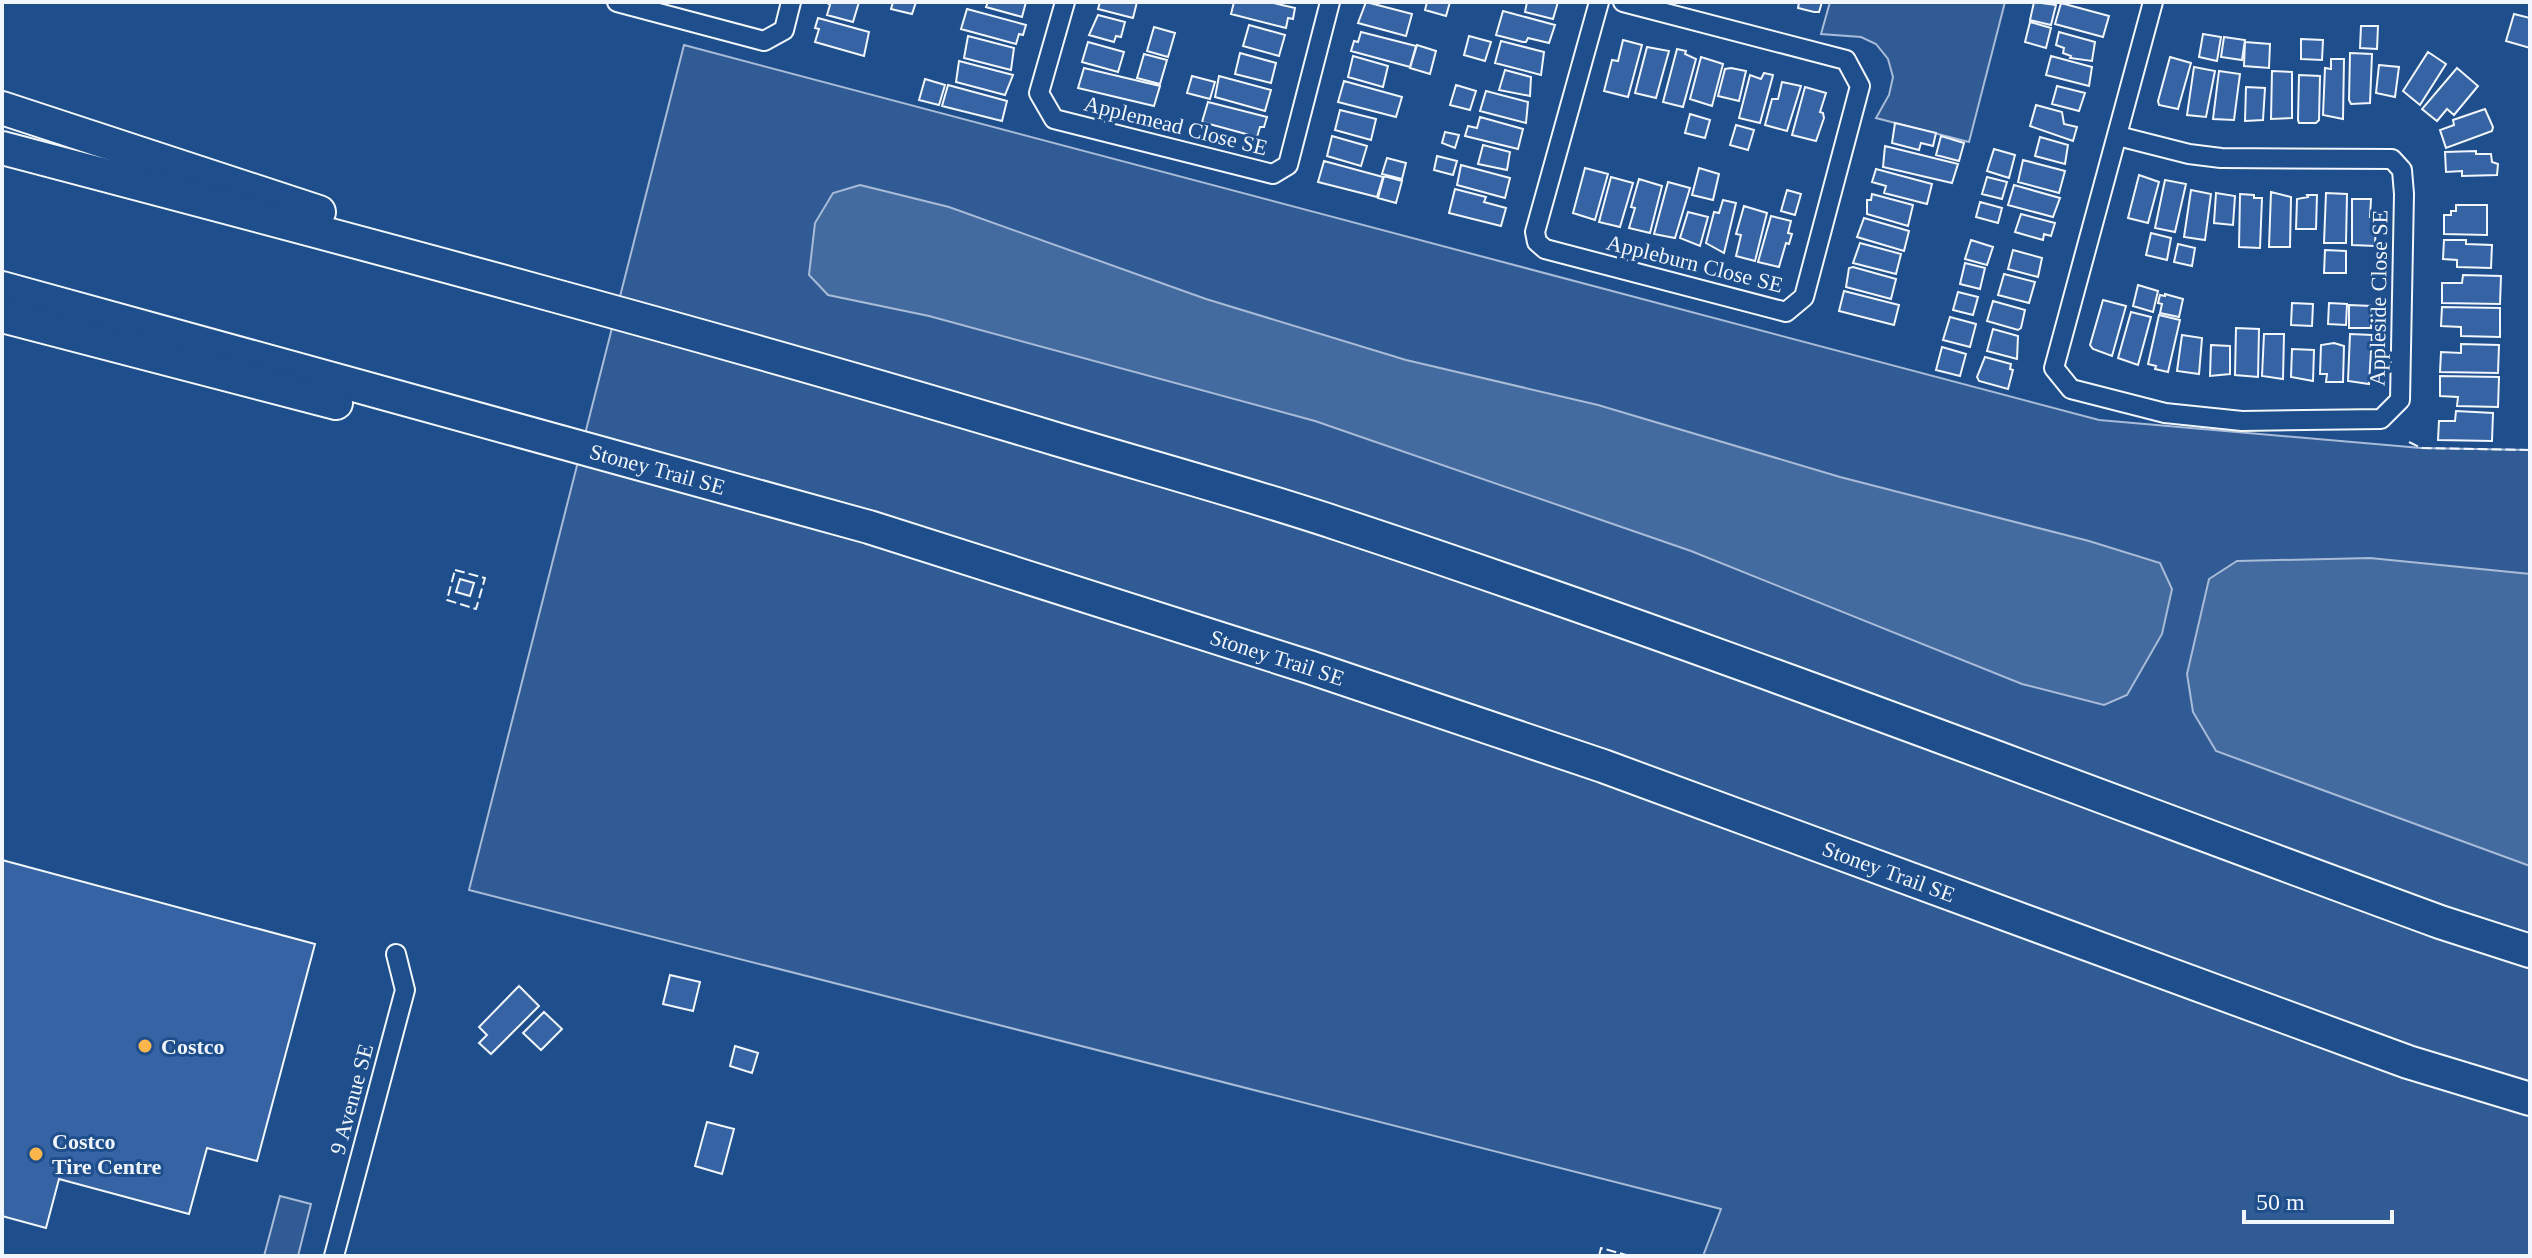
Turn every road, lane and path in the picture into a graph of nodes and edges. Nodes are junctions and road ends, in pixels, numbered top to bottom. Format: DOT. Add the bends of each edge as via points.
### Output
graph roads {
  1 [pos="617,2"];
  2 [pos="791,2"];
  3 [pos="1065,2"];
  4 [pos="1330,2"];
  5 [pos="1599,2"];
  6 [pos="1623,2"];
  7 [pos="2153,2"];
  8 [pos="2,108"];
  9 [pos="2118,136"];
  10 [pos="2,148"];
  11 [pos="393,251"];
  12 [pos="2,288"];
  13 [pos="2,316"];
  14 [pos="634,464"];
  15 [pos="2530,951"];
  16 [pos="396,954"];
  17 [pos="2530,1099"];
  18 [pos="334,1256"];
  1 -- 2 [label="street" via="764,41 784,30"];
  3 -- 4 [label="street, Applemead Close SE" via="1039,93 1054,119 1273,174 1288,165"];
  5 -- 6 [label="street, Appleburn Close SE" via="1535,232 1537,242 1545,249 1786,312 1804,297 1860,86 1846,60"];
  7 -- 9 [label="street, Appleside Close SE"];
  8 -- 11 [label="highway" via="315,210"];
  9 -- 9 [label="street, Appleside Close SE" via="2054,368 2071,389 2165,413 2242,421 2381,419 2400,400 2404,194 2402,170 2392,159 2221,158"];
  10 -- 11 [label="highway"];
  11 -- 15 [label="highway" via="893,390 1336,523"];
  12 -- 14 [label="highway, Stoney Trail SE"];
  13 -- 14 [label="highway" via="589,468"];
  14 -- 17 [label="highway, Stoney Trail SE" via="869,527 1323,671 1603,766 2408,1062"];
  16 -- 18 [label="street, 9 Avenue SE" via="405,990"];
}
